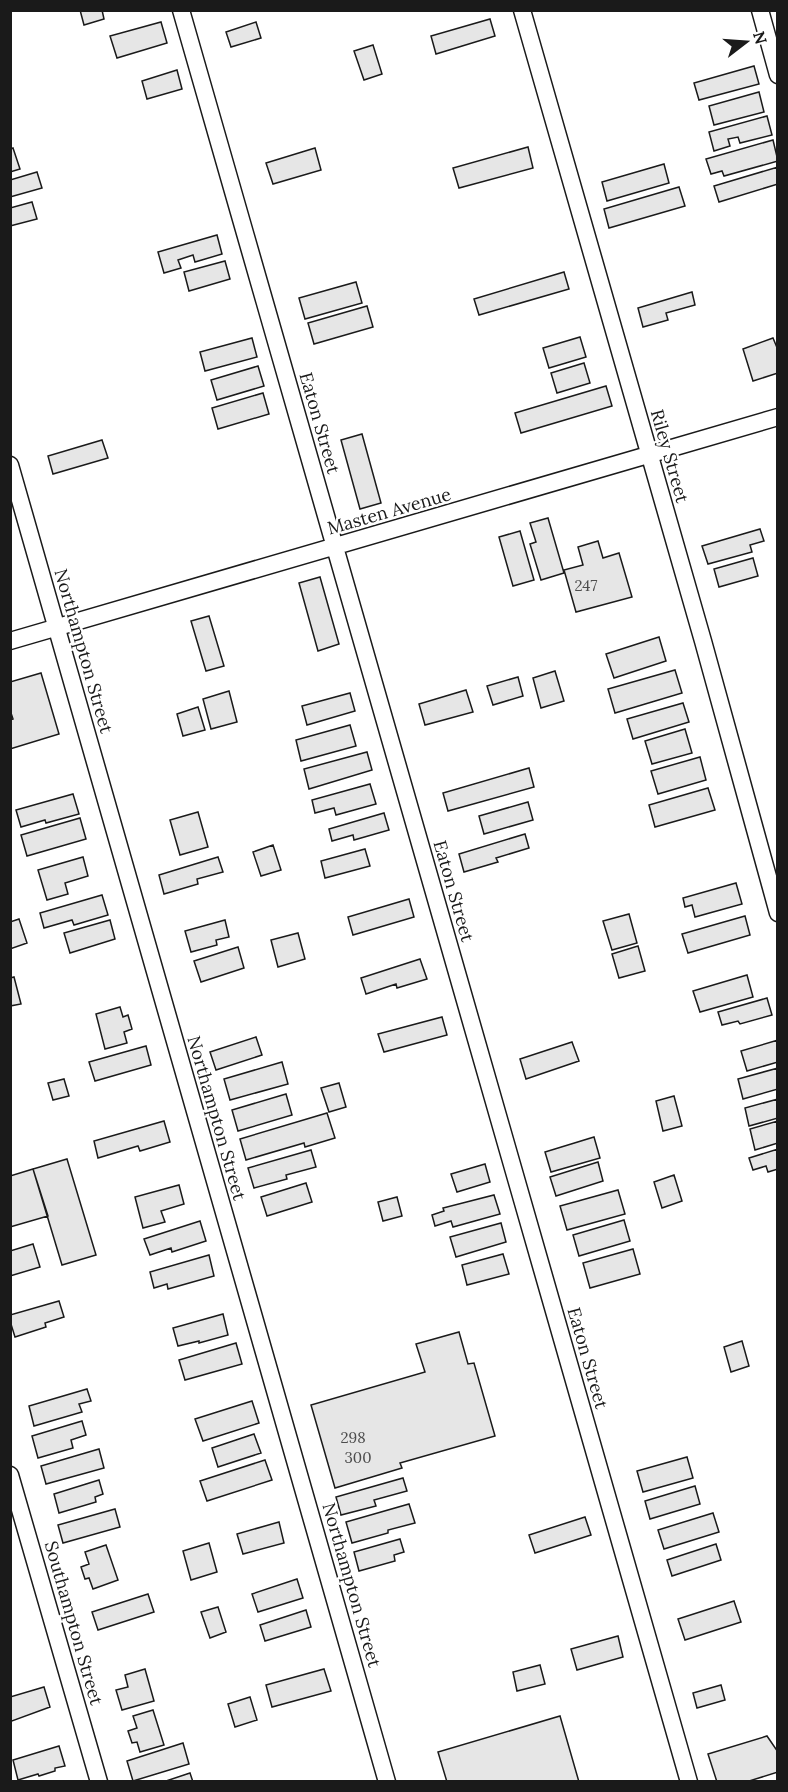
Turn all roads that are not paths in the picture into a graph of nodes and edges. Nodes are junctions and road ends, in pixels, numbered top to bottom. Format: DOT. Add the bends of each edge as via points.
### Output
graph roads {
  1 [pos="181,10"];
  2 [pos="522,10"];
  3 [pos="760,10"];
  4 [pos="777,75"];
  5 [pos="777,417"];
  6 [pos="650,455"];
  7 [pos="10,465"];
  8 [pos="335,547"];
  9 [pos="57,628"];
  10 [pos="10,641"];
  11 [pos="777,913"];
  12 [pos="10,1475"];
  13 [pos="99,1782"];
  14 [pos="387,1782"];
  15 [pos="689,1782"];
  1 -- 8 [label="street, Eaton Street"];
  2 -- 6 [label="street, Riley Street"];
  3 -- 4 [label="street"];
  5 -- 6 [label="street, Masten Avenue"];
  6 -- 8 [label="street, Masten Avenue"];
  6 -- 11 [label="street, Riley Street"];
  7 -- 9 [label="street, Northampton Street"];
  8 -- 9 [label="street, Masten Avenue"];
  8 -- 15 [label="street, Eaton Street"];
  9 -- 10 [label="street, Masten Avenue"];
  9 -- 14 [label="street, Northampton Street"];
  12 -- 13 [label="street, Southampton Street"];
}
